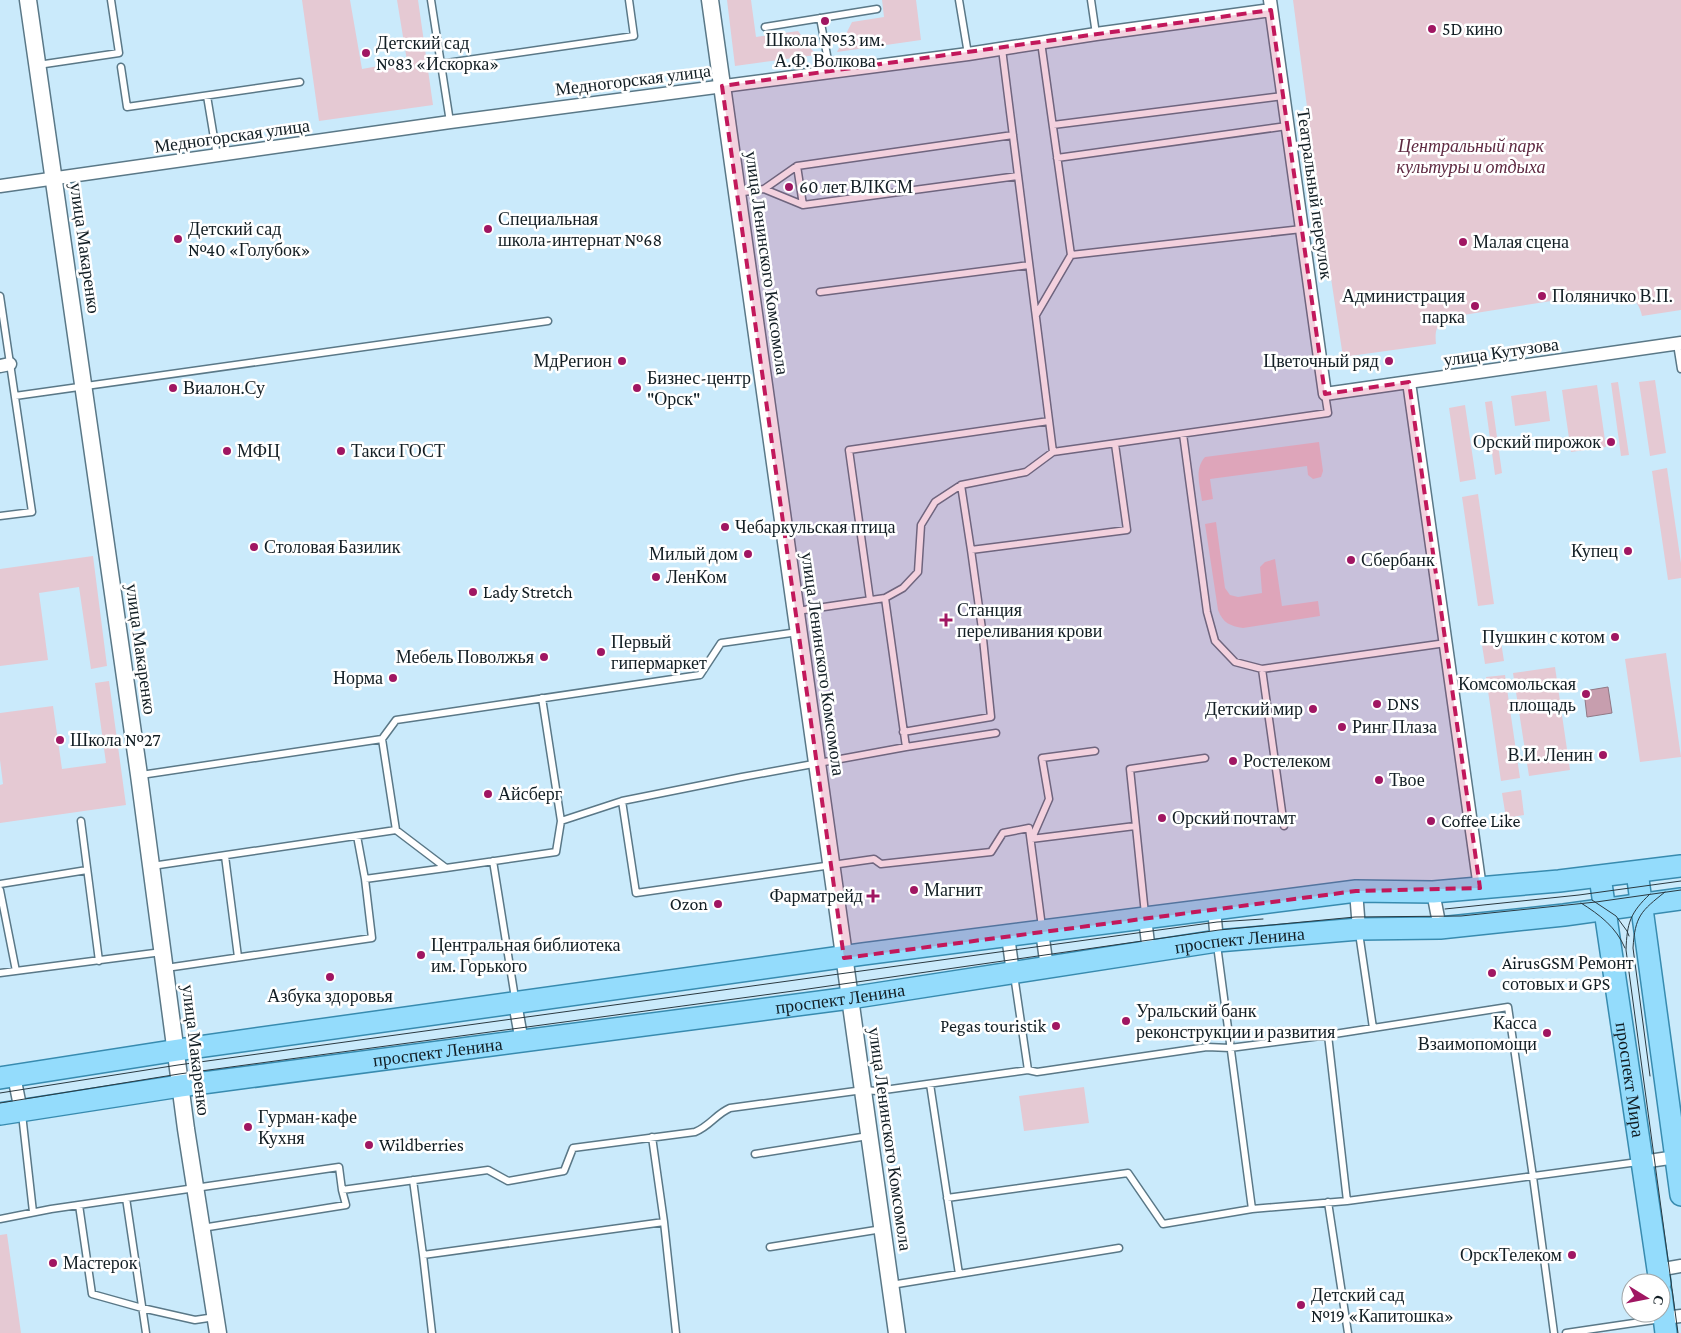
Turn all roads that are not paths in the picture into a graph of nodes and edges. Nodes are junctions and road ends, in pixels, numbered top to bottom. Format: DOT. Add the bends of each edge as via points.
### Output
graph roads {
  1 [pos="28,0"];
  2 [pos="111,0"];
  3 [pos="431,0"];
  4 [pos="629,0"];
  5 [pos="710,0"];
  6 [pos="959,0"];
  7 [pos="1092,0"];
  8 [pos="1270,5"];
  9 [pos="876,9"];
  10 [pos="820,18"];
  11 [pos="765,27"];
  12 [pos="1096,34"];
  13 [pos="1041,42"];
  14 [pos="1002,49"];
  15 [pos="968,54"];
  16 [pos="440,64"];
  17 [pos="38,65"];
  18 [pos="121,67"];
  19 [pos="830,71"];
  20 [pos="300,82"];
  21 [pos="722,86"];
  22 [pos="207,96"];
  23 [pos="1283,96"];
  24 [pos="450,122"];
  25 [pos="1053,125"];
  26 [pos="1287,126"];
  27 [pos="1013,135"];
  28 [pos="217,156"];
  29 [pos="1057,158"];
  30 [pos="797,166"];
  31 [pos="1018,176"];
  32 [pos="55,178"];
  33 [pos="0,186"];
  34 [pos="764,189"];
  35 [pos="737,193"];
  36 [pos="802,205"];
  37 [pos="1302,229"];
  38 [pos="1071,255"];
  39 [pos="1029,265"];
  40 [pos="820,292"];
  41 [pos="0,296"];
  42 [pos="1036,315"];
  43 [pos="548,321"];
  44 [pos="1679,344"];
  45 [pos="5,365"];
  46 [pos="1681,369"];
  47 [pos="1410,382"];
  48 [pos="84,388"];
  49 [pos="1325,394"];
  50 [pos="14,396"];
  51 [pos="1049,421"];
  52 [pos="1183,434"];
  53 [pos="1115,444"];
  54 [pos="1053,452"];
  55 [pos="961,484"];
  56 [pos="0,516"];
  57 [pos="972,550"];
  58 [pos="885,598"];
  59 [pos="870,600"];
  60 [pos="795,611"];
  61 [pos="798,632"];
  62 [pos="1446,643"];
  63 [pos="1262,669"];
  64 [pos="542,698"];
  65 [pos="903,732"];
  66 [pos="996,733"];
  67 [pos="382,739"];
  68 [pos="906,747"];
  69 [pos="1096,751"];
  70 [pos="1204,758"];
  71 [pos="817,764"];
  72 [pos="139,775"];
  73 [pos="622,802"];
  74 [pos="81,821"];
  75 [pos="561,821"];
  76 [pos="1135,826"];
  77 [pos="1284,826"];
  78 [pos="396,830"];
  79 [pos="357,836"];
  80 [pos="1031,839"];
  81 [pos="225,856"];
  82 [pos="493,861"];
  83 [pos="831,865"];
  84 [pos="152,866"];
  85 [pos="1681,866"];
  86 [pos="446,868"];
  87 [pos="86,870"];
  88 [pos="1637,872"];
  89 [pos="1600,876"];
  90 [pos="365,879"];
  91 [pos="0,884"];
  92 [pos="1480,888"];
  93 [pos="0,890"];
  94 [pos="1356,891"];
  95 [pos="1433,892"];
  96 [pos="1681,899"];
  97 [pos="1642,905"];
  98 [pos="1214,909"];
  99 [pos="1605,910"];
  100 [pos="1145,918"];
  101 [pos="1440,928"];
  102 [pos="1359,929"];
  103 [pos="1042,931"];
  104 [pos="1008,936"];
  105 [pos="1217,941"];
  106 [pos="1149,952"];
  107 [pos="238,957"];
  108 [pos="844,958"];
  109 [pos="164,960"];
  110 [pos="99,961"];
  111 [pos="1047,968"];
  112 [pos="16,971"];
  113 [pos="0,973"];
  114 [pos="1014,973"];
  115 [pos="850,998"];
  116 [pos="515,1003"];
  117 [pos="1373,1028"];
  118 [pos="1328,1035"];
  119 [pos="522,1042"];
  120 [pos="1230,1048"];
  121 [pos="176,1051"];
  122 [pos="1028,1070"];
  123 [pos="7,1077"];
  124 [pos="930,1084"];
  125 [pos="180,1086"];
  126 [pos="863,1090"];
  127 [pos="21,1111"];
  128 [pos="0,1114"];
  129 [pos="869,1135"];
  130 [pos="652,1138"];
  131 [pos="755,1154"];
  132 [pos="1676,1157"];
  133 [pos="1642,1162"];
  134 [pos="1533,1177"];
  135 [pos="413,1180"];
  136 [pos="196,1188"];
  137 [pos="342,1190"];
  138 [pos="1681,1194"];
  139 [pos="126,1198"];
  140 [pos="947,1198"];
  141 [pos="1347,1201"];
  142 [pos="1328,1202"];
  143 [pos="79,1205"];
  144 [pos="1252,1208"];
  145 [pos="33,1212"];
  146 [pos="0,1218"];
  147 [pos="664,1222"];
  148 [pos="202,1228"];
  149 [pos="882,1229"];
  150 [pos="770,1247"];
  151 [pos="1119,1248"];
  152 [pos="423,1255"];
  153 [pos="1681,1266"];
  154 [pos="1659,1273"];
  155 [pos="1666,1273"];
  156 [pos="959,1274"];
  157 [pos="890,1285"];
  158 [pos="142,1308"];
  159 [pos="1661,1323"];
  160 [pos="217,1325"];
  161 [pos="146,1333"];
  162 [pos="432,1333"];
  163 [pos="676,1333"];
  164 [pos="897,1333"];
  165 [pos="1348,1333"];
  166 [pos="1554,1333"];
  167 [pos="1566,1333"];
  1 -- 17 [label="street, улица Макаренко"];
  2 -- 17 [label="lane" via="119,52"];
  3 -- 16 [label="lane"];
  4 -- 16 [label="lane" via="634,36"];
  5 -- 21 [label="street, улица Ленинского Комсомола"];
  6 -- 15 [label="lane"];
  7 -- 12 [label="lane"];
  8 -- 12 [label="street, Медногорская улица"];
  8 -- 23 [label="street, Театральный переулок"];
  9 -- 10 [label="lane"];
  10 -- 11 [label="lane"];
  10 -- 19 [label="lane"];
  12 -- 13 [label="street, Медногорская улица"];
  13 -- 14 [label="street, Медногорская улица"];
  13 -- 25 [label="lane"];
  14 -- 15 [label="street, Медногорская улица"];
  14 -- 27 [label="lane"];
  15 -- 19 [label="street, Медногорская улица"];
  16 -- 24 [label="lane"];
  17 -- 32 [label="street, улица Макаренко"];
  18 -- 22 [label="lane" via="126,107"];
  19 -- 21 [label="street, Медногорская улица"];
  20 -- 22 [label="lane"];
  21 -- 24 [label="street, Медногорская улица"];
  21 -- 35 [label="street, улица Ленинского Комсомола"];
  22 -- 28 [label="lane"];
  23 -- 25 [label="lane"];
  23 -- 26 [label="street, Театральный переулок"];
  24 -- 28 [label="street, Медногорская улица"];
  25 -- 29 [label="lane"];
  26 -- 29 [label="lane"];
  26 -- 37 [label="street, Театральный переулок"];
  27 -- 30 [label="lane"];
  27 -- 31 [label="lane"];
  28 -- 32 [label="street, Медногорская улица"];
  29 -- 38 [label="lane"];
  30 -- 34 [label="lane"];
  30 -- 36 [label="lane"];
  31 -- 36 [label="lane"];
  31 -- 39 [label="lane"];
  32 -- 33 [label="street, Медногорская улица"];
  32 -- 48 [label="street, улица Макаренко"];
  34 -- 35 [label="lane"];
  34 -- 36 [label="lane"];
  35 -- 60 [label="street, улица Ленинского Комсомола"];
  37 -- 38 [label="lane"];
  37 -- 49 [label="street, Театральный переулок"];
  38 -- 42 [label="lane"];
  39 -- 40 [label="lane"];
  39 -- 42 [label="lane"];
  41 -- 45 [label="lane"];
  42 -- 51 [label="lane"];
  43 -- 48 [label="lane"];
  44 -- 46 [label="lane"];
  44 -- 47 [label="street, улица Кутузова"];
  45 -- 50 [label="lane"];
  47 -- 49 [label="street, улица Кутузова"];
  47 -- 62 [label="street"];
  48 -- 50 [label="lane"];
  48 -- 72 [label="street, улица Макаренко"];
  49 -- 52 [label="lane" via="1328,413"];
  50 -- 56 [label="lane" via="32,512"];
  51 -- 54 [label="lane"];
  51 -- 59 [label="lane" via="849,450"];
  52 -- 53 [label="lane"];
  52 -- 63 [label="lane" via="1207,612 1215,641 1236,662"];
  53 -- 54 [label="lane"];
  53 -- 57 [label="lane" via="1127,530"];
  54 -- 55 [label="lane" via="1026,472"];
  55 -- 57 [label="lane"];
  55 -- 58 [label="lane" via="935,502 921,525 918,572 903,588"];
  57 -- 65 [label="lane" via="991,716"];
  58 -- 59 [label="lane"];
  58 -- 65 [label="lane"];
  59 -- 60 [label="lane"];
  60 -- 61 [label="street, улица Ленинского Комсомола"];
  61 -- 64 [label="lane" via="721,643 700,675"];
  61 -- 71 [label="street, улица Ленинского Комсомола"];
  62 -- 63 [label="lane"];
  62 -- 92 [label="street"];
  63 -- 77 [label="lane"];
  64 -- 67 [label="lane" via="396,720"];
  64 -- 75 [label="lane"];
  65 -- 68 [label="lane"];
  66 -- 68 [label="lane"];
  67 -- 72 [label="lane"];
  67 -- 78 [label="lane"];
  68 -- 71 [label="lane"];
  69 -- 80 [label="lane" via="1042,758 1049,798"];
  70 -- 76 [label="lane" via="1130,769"];
  71 -- 73 [label="lane"];
  71 -- 83 [label="street, улица Ленинского Комсомола"];
  72 -- 84 [label="street, улица Макаренко"];
  73 -- 75 [label="lane"];
  73 -- 83 [label="lane" via="636,893"];
  74 -- 87 [label="lane"];
  75 -- 82 [label="lane" via="556,852"];
  76 -- 80 [label="lane"];
  76 -- 100 [label="lane"];
  78 -- 79 [label="lane"];
  78 -- 86 [label="lane"];
  79 -- 81 [label="lane"];
  79 -- 90 [label="lane"];
  80 -- 83 [label="lane" via="1029,828 1003,833 992,852 881,864 874,860"];
  80 -- 103 [label="lane"];
  81 -- 84 [label="lane"];
  81 -- 107 [label="lane"];
  82 -- 86 [label="lane"];
  82 -- 116 [label="lane"];
  83 -- 108 [label="street, улица Ленинского Комсомола"];
  84 -- 109 [label="street, улица Макаренко"];
  85 -- 88 [label="main road, проспект Ленина"];
  86 -- 90 [label="lane"];
  87 -- 91 [label="lane"];
  87 -- 110 [label="lane"];
  88 -- 89 [label="main road, проспект Ленина"];
  88 -- 97 [label="main road, проспект Мира"];
  89 -- 92 [label="main road, проспект Ленина"];
  89 -- 99 [label="main road, проспект Мира"];
  90 -- 107 [label="lane" via="372,938"];
  92 -- 95 [label="main road, проспект Ленина"];
  93 -- 112 [label="lane"];
  94 -- 95 [label="main road, проспект Ленина"];
  94 -- 98 [label="main road, проспект Ленина"];
  94 -- 102 [label="street"];
  95 -- 101 [label="street"];
  96 -- 97 [label="main road, проспект Ленина"];
  97 -- 99 [label="main road, проспект Ленина"];
  97 -- 132 [label="main road, проспект Мира"];
  98 -- 100 [label="main road, проспект Ленина"];
  98 -- 105 [label="street"];
  99 -- 101 [label="main road, проспект Ленина"];
  99 -- 133 [label="main road, проспект Мира"];
  100 -- 103 [label="main road, проспект Ленина"];
  100 -- 106 [label="street"];
  101 -- 102 [label="main road, проспект Ленина"];
  102 -- 105 [label="main road, проспект Ленина"];
  102 -- 117 [label="lane"];
  103 -- 104 [label="main road, проспект Ленина"];
  103 -- 111 [label="street"];
  104 -- 108 [label="main road, проспект Ленина"];
  104 -- 114 [label="street"];
  105 -- 106 [label="main road, проспект Ленина"];
  105 -- 120 [label="lane"];
  106 -- 111 [label="main road, проспект Ленина"];
  107 -- 109 [label="lane"];
  108 -- 115 [label="street, улица Ленинского Комсомола"];
  108 -- 116 [label="main road, проспект Ленина"];
  109 -- 110 [label="lane"];
  109 -- 121 [label="street, улица Макаренко"];
  110 -- 112 [label="lane"];
  111 -- 114 [label="main road, проспект Ленина"];
  112 -- 113 [label="lane"];
  114 -- 115 [label="main road, проспект Ленина"];
  114 -- 122 [label="lane"];
  115 -- 119 [label="main road, проспект Ленина"];
  115 -- 126 [label="street, улица Ленинского Комсомола"];
  116 -- 119 [label="street"];
  116 -- 121 [label="main road, проспект Ленина"];
  117 -- 118 [label="lane"];
  117 -- 134 [label="lane" via="1508,1007"];
  118 -- 120 [label="lane"];
  118 -- 141 [label="lane"];
  119 -- 125 [label="main road, проспект Ленина"];
  120 -- 122 [label="lane" via="1207,1047 1037,1072"];
  120 -- 144 [label="lane"];
  121 -- 123 [label="main road, проспект Ленина"];
  121 -- 125 [label="street, улица Макаренко"];
  122 -- 124 [label="lane"];
  123 -- 127 [label="street"];
  124 -- 126 [label="lane" via="877,1092"];
  124 -- 140 [label="lane"];
  125 -- 127 [label="main road, проспект Ленина"];
  125 -- 136 [label="street, улица Макаренко"];
  126 -- 129 [label="street, улица Ленинского Комсомола"];
  126 -- 130 [label="lane" via="730,1108 703,1129"];
  127 -- 128 [label="main road, проспект Ленина"];
  127 -- 145 [label="lane"];
  129 -- 131 [label="lane"];
  129 -- 149 [label="street, улица Ленинского Комсомола"];
  130 -- 135 [label="lane" via="573,1148 564,1172 508,1181 488,1170"];
  130 -- 147 [label="lane"];
  132 -- 133 [label="street"];
  132 -- 138 [label="main road, проспект Мира"];
  133 -- 134 [label="lane"];
  133 -- 154 [label="main road, проспект Мира"];
  134 -- 141 [label="lane"];
  134 -- 166 [label="lane"];
  135 -- 137 [label="lane"];
  135 -- 152 [label="lane"];
  136 -- 137 [label="lane" via="339,1167"];
  136 -- 139 [label="lane"];
  136 -- 148 [label="street, улица Макаренко"];
  137 -- 148 [label="lane" via="346,1205"];
  139 -- 143 [label="lane"];
  139 -- 158 [label="lane"];
  140 -- 144 [label="lane" via="1128,1173 1163,1224"];
  140 -- 156 [label="lane"];
  141 -- 142 [label="lane"];
  142 -- 144 [label="lane"];
  142 -- 165 [label="lane"];
  143 -- 145 [label="lane"];
  143 -- 158 [label="lane" via="92,1294"];
  145 -- 146 [label="lane"];
  147 -- 152 [label="lane"];
  147 -- 163 [label="lane"];
  148 -- 160 [label="street, улица Макаренко"];
  149 -- 150 [label="lane"];
  149 -- 157 [label="street, улица Ленинского Комсомола"];
  151 -- 156 [label="lane"];
  152 -- 162 [label="lane"];
  153 -- 155 [label="street"];
  156 -- 157 [label="lane"];
  157 -- 164 [label="street, улица Ленинского Комсомола"];
  158 -- 160 [label="lane"];
  158 -- 161 [label="lane"];
  159 -- 167 [label="lane"];
}
